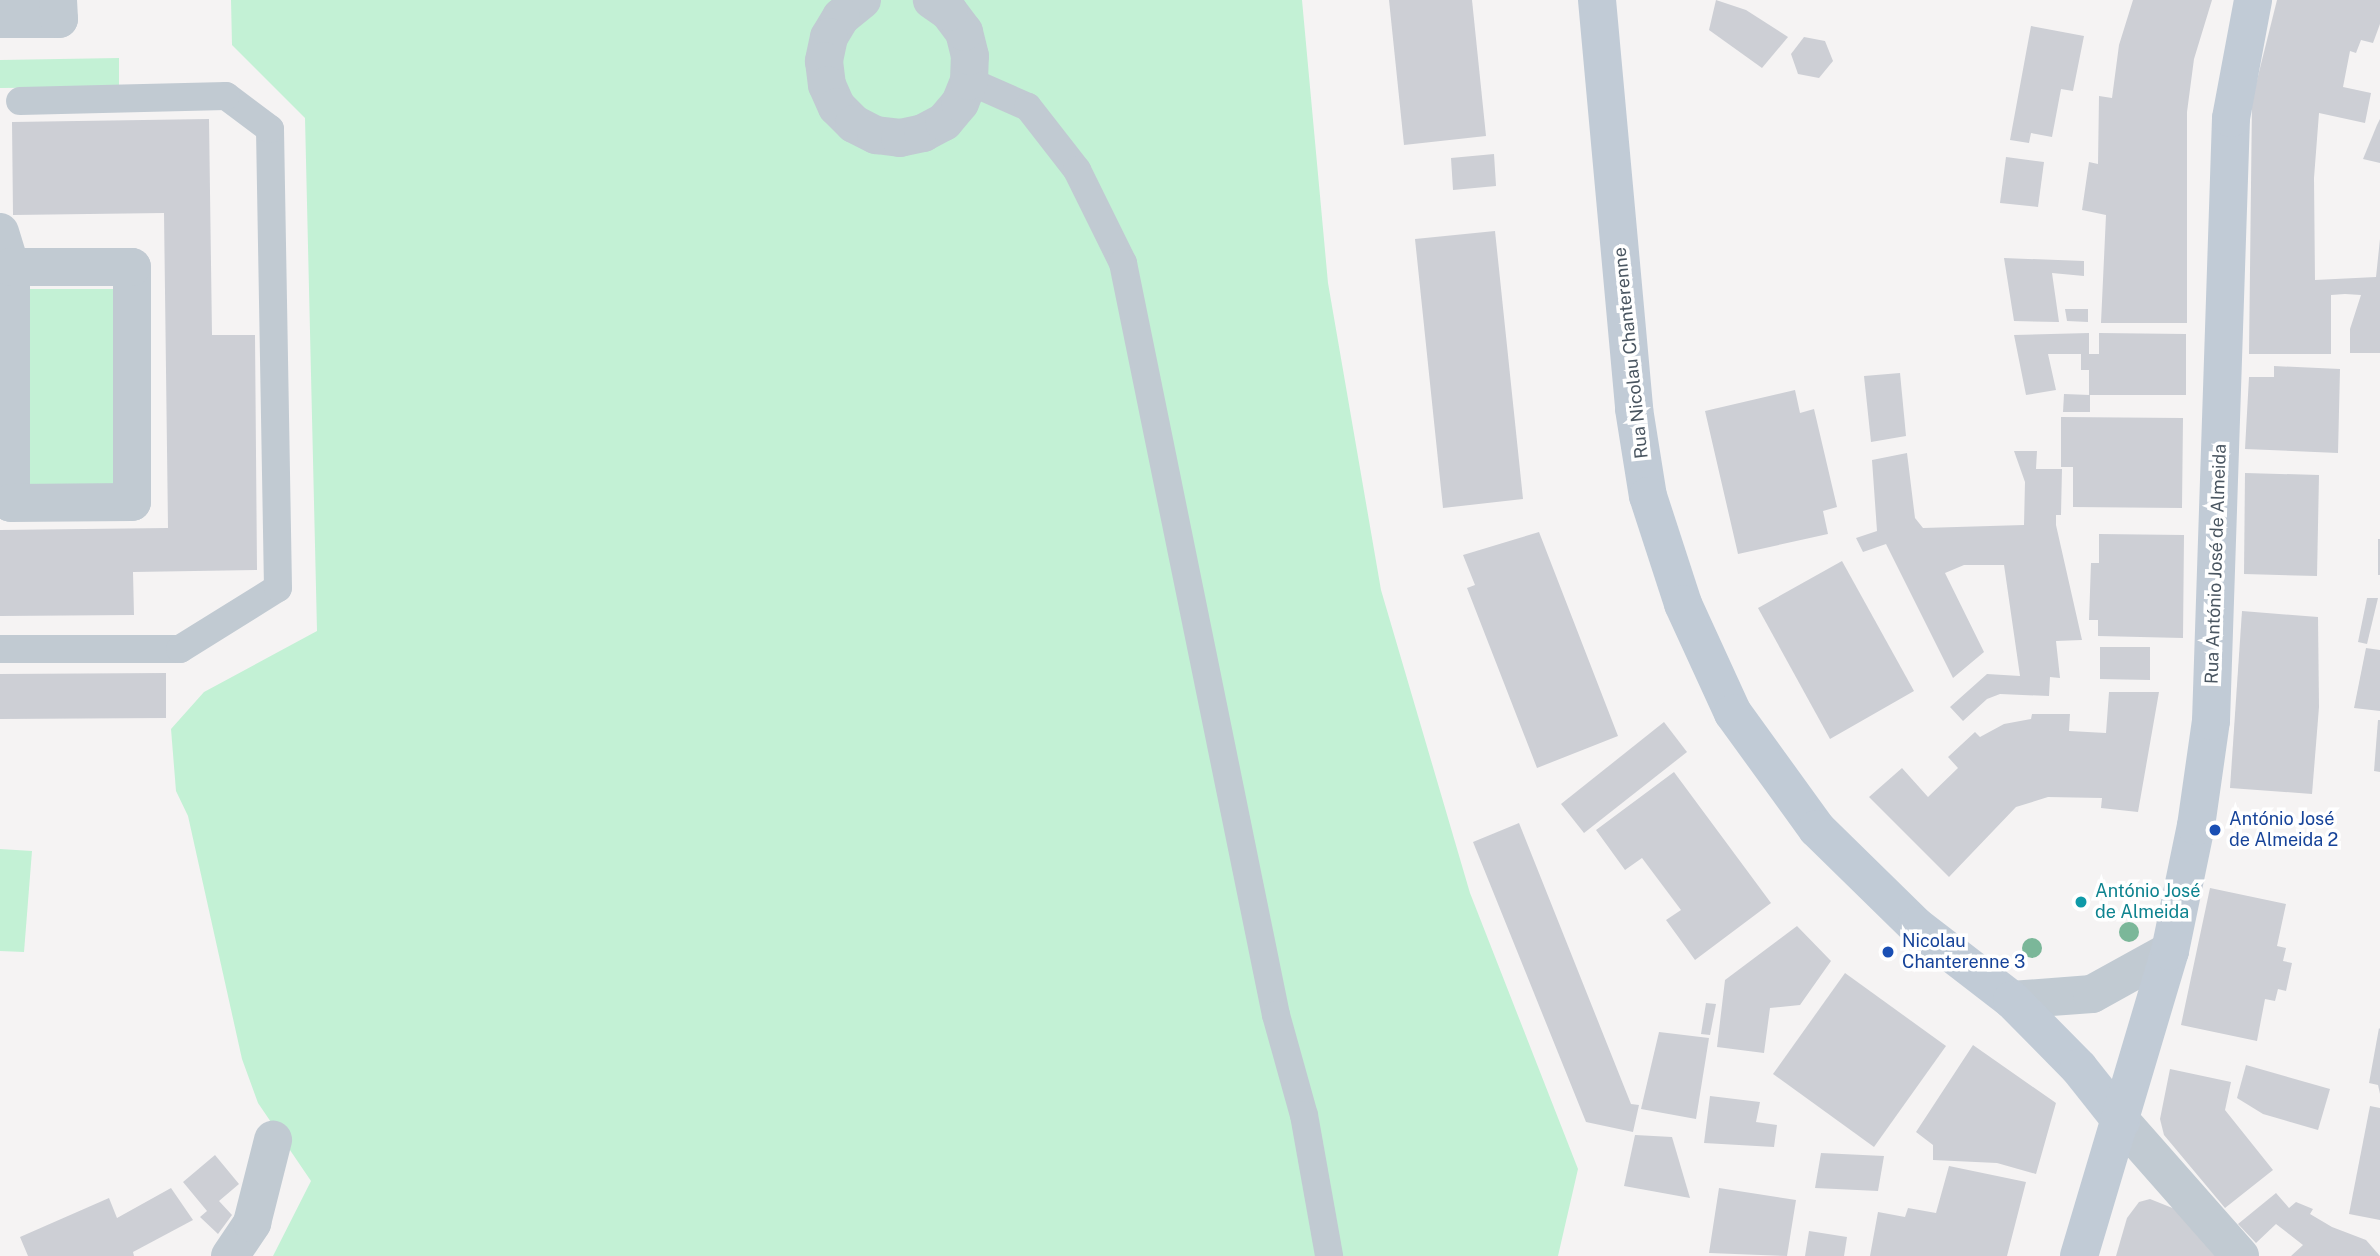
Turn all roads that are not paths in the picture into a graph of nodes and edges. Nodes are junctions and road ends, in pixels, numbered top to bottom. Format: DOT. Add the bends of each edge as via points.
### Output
graph roads {
  1 [pos="58,0"];
  2 [pos="860,0"];
  3 [pos="1597,0"];
  4 [pos="2253,0"];
  5 [pos="942,4"];
  6 [pos="0,19"];
  7 [pos="969,81"];
  8 [pos="20,101"];
  9 [pos="5,249"];
  10 [pos="0,649"];
  11 [pos="2171,951"];
  12 [pos="2012,1000"];
  13 [pos="2121,1121"];
  14 [pos="273,1140"];
  15 [pos="230,1256"];
  16 [pos="1329,1256"];
  17 [pos="2079,1256"];
  18 [pos="2240,1256"];
  1 -- 6 [label="street" via="59,19"];
  2 -- 7 [label="street" via="841,17 829,37 824,61 827,85 837,107 854,124 876,135 900,138 923,133 944,122 960,103"];
  3 -- 12 [label="street, Rua Nicolau Chanterenne" via="1634,409 1648,496 1683,604 1733,713 1818,829 1916,926"];
  4 -- 11 [label="street, Rua António José de Almeida" via="2231,118 2211,722"];
  5 -- 7 [label="street" via="964,32"];
  7 -- 16 [label="lane" via="1028,107 1077,170 1123,262 1276,1015 1304,1115"];
  8 -- 10 [label="lane" via="226,96 270,129 278,588 180,649"];
  9 -- 9 [label="street" via="11,503 132,502 132,267"];
  11 -- 12 [label="street" via="2092,995"];
  11 -- 13 [label="street, Rua António José de Almeida"];
  12 -- 13 [label="street, Rua Nicolau Chanterenne" via="2078,1068"];
  13 -- 17 [label="street, Rua António José de Almeida"];
  13 -- 18 [label="street"];
  14 -- 15 [label="street" via="252,1223"];
}
